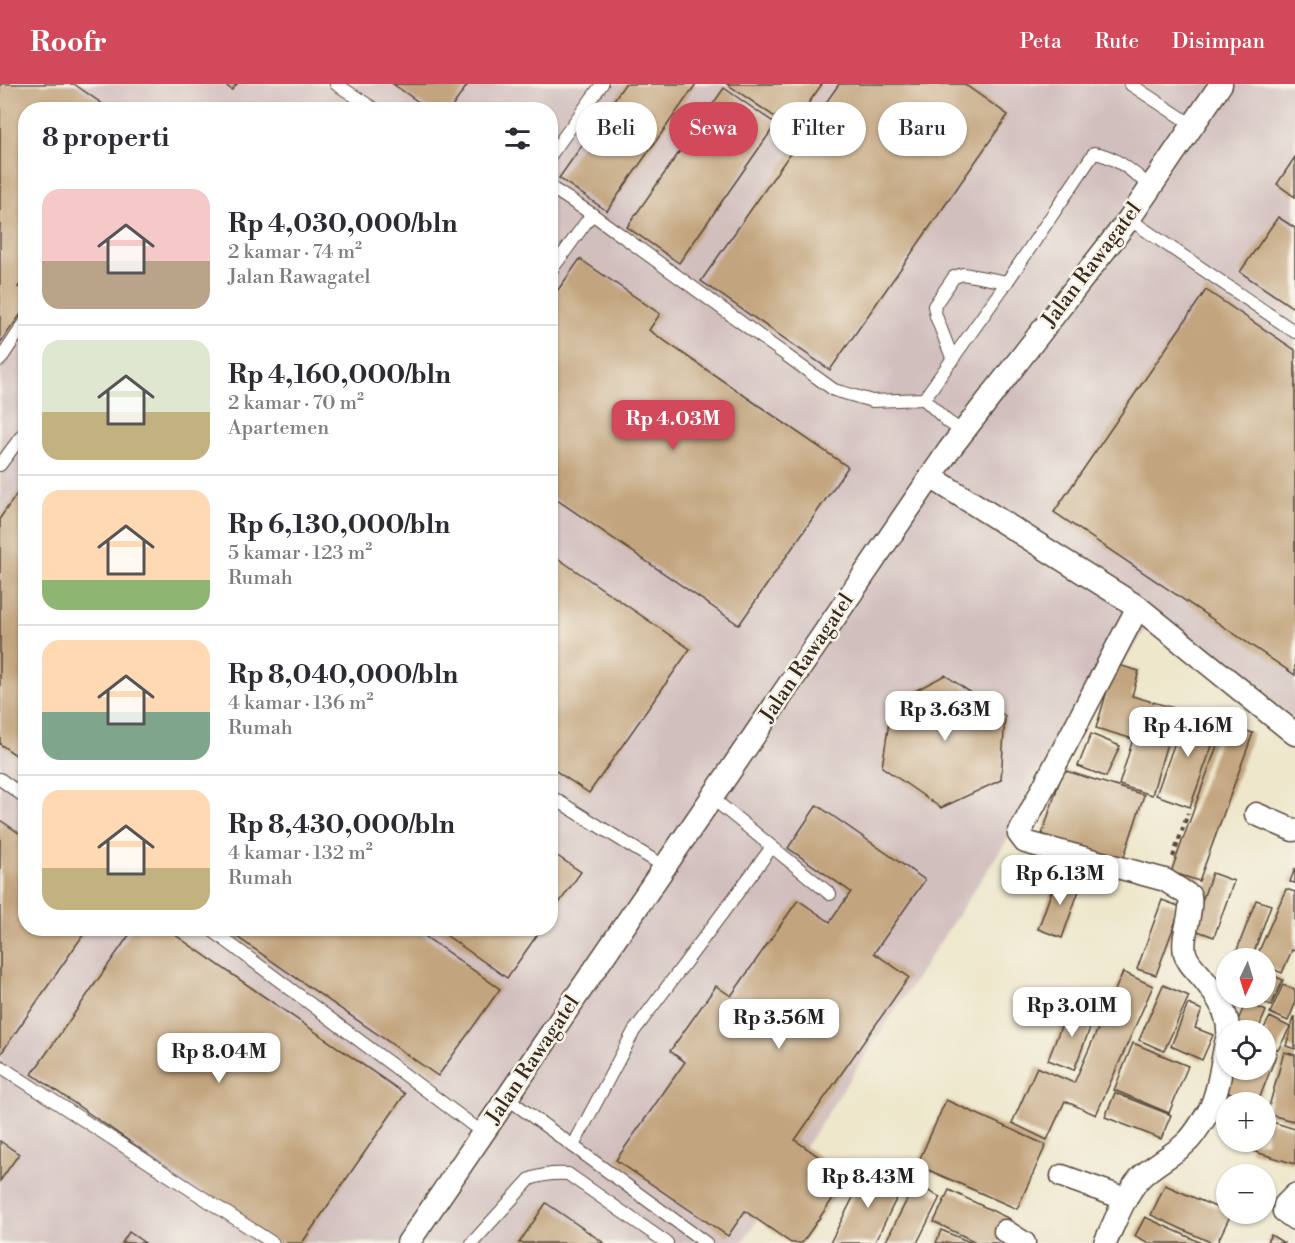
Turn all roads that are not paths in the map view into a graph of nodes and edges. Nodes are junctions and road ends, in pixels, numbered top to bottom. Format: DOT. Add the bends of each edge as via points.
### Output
graph roads {
  1 [pos="336,84"];
  2 [pos="602,84"];
  3 [pos="1132,84"];
  4 [pos="1221,84"];
  5 [pos="364,102"];
  6 [pos="1194,126"];
  7 [pos="558,145"];
  8 [pos="1151,187"];
  9 [pos="558,191"];
  10 [pos="592,214"];
  11 [pos="1129,219"];
  12 [pos="558,261"];
  13 [pos="1007,282"];
  14 [pos="1295,332"];
  15 [pos="18,333"];
  16 [pos="0,360"];
  17 [pos="953,360"];
  18 [pos="924,399"];
  19 [pos="963,432"];
  20 [pos="18,441"];
  21 [pos="0,465"];
  22 [pos="931,477"];
  23 [pos="1138,607"];
  24 [pos="1295,734"];
  25 [pos="0,779"];
  26 [pos="18,792"];
  27 [pos="712,798"];
  28 [pos="558,801"];
  29 [pos="1256,814"];
  30 [pos="1294,827"];
  31 [pos="772,847"];
  32 [pos="665,867"];
  33 [pos="830,894"];
  34 [pos="220,936"];
  35 [pos="1227,1020"];
  36 [pos="0,1066"];
  37 [pos="1219,1080"];
  38 [pos="507,1098"];
  39 [pos="483,1132"];
  40 [pos="573,1146"];
  41 [pos="1062,1176"];
  42 [pos="1295,1195"];
  43 [pos="1126,1198"];
  44 [pos="1295,1219"];
  45 [pos="412,1242"];
  46 [pos="273,1243"];
  47 [pos="472,1243"];
  48 [pos="667,1243"];
  49 [pos="706,1243"];
  50 [pos="1105,1243"];
  1 -- 5 [label="lane"];
  2 -- 7 [label="lane"];
  3 -- 6 [label="lane"];
  4 -- 6 [label="street, Jalan Rawagatel"];
  6 -- 8 [label="street, Jalan Rawagatel"];
  8 -- 11 [label="street, Jalan Rawagatel"];
  8 -- 13 [label="lane" via="1105,155 1094,153"];
  9 -- 10 [label="lane"];
  10 -- 12 [label="lane"];
  10 -- 18 [label="lane" via="834,390 872,401"];
  11 -- 14 [label="lane"];
  11 -- 19 [label="street, Jalan Rawagatel"];
  13 -- 17 [label="lane"];
  13 -- 17 [label="lane" via="954,276 934,306"];
  15 -- 16 [label="lane"];
  17 -- 18 [label="lane"];
  18 -- 19 [label="lane"];
  19 -- 22 [label="street, Jalan Rawagatel"];
  20 -- 21 [label="lane"];
  22 -- 23 [label="street"];
  22 -- 27 [label="street, Jalan Rawagatel"];
  23 -- 24 [label="street"];
  23 -- 35 [label="street" via="1019,834 1025,842 1165,880 1190,896 1185,955 1206,982"];
  25 -- 26 [label="lane"];
  27 -- 31 [label="lane"];
  27 -- 32 [label="street, Jalan Rawagatel"];
  28 -- 32 [label="lane"];
  29 -- 30 [label="street"];
  31 -- 33 [label="lane"];
  31 -- 40 [label="lane" via="634,1031"];
  32 -- 38 [label="street, Jalan Rawagatel"];
  34 -- 39 [label="lane"];
  36 -- 46 [label="lane"];
  37 -- 43 [label="street" via="1209,1111 1188,1141 1139,1179"];
  38 -- 39 [label="street, Jalan Rawagatel"];
  38 -- 40 [label="lane"];
  39 -- 45 [label="street, Jalan Rawagatel"];
  40 -- 49 [label="lane"];
  41 -- 43 [label="street"];
  42 -- 44 [label="street" via="1284,1211"];
  43 -- 50 [label="street"];
  47 -- 48 [label="lane" via="530,1179 555,1173 568,1174"];
}
